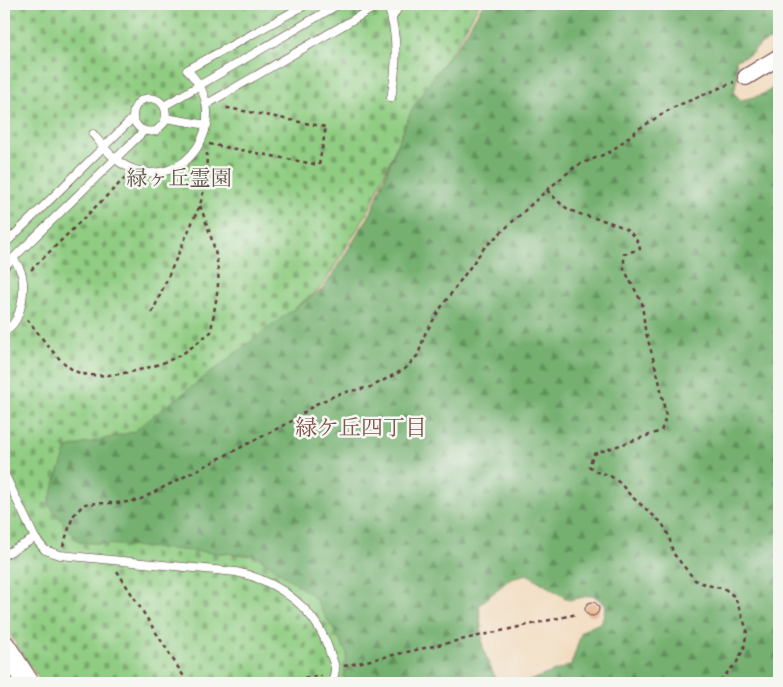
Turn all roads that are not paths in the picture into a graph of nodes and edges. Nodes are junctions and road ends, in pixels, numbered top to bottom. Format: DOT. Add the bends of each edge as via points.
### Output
graph roads {
  1 [pos="307,4"];
  2 [pos="340,4"];
  3 [pos="380,4"];
  4 [pos="386,4"];
  5 [pos="400,4"];
  6 [pos="392,18"];
  7 [pos="779,57"];
  8 [pos="746,77"];
  9 [pos="200,85"];
  10 [pos="391,98"];
  11 [pos="207,104"];
  12 [pos="164,106"];
  13 [pos="133,118"];
  14 [pos="166,118"];
  15 [pos="207,125"];
  16 [pos="144,131"];
  17 [pos="93,134"];
  18 [pos="104,147"];
  19 [pos="115,159"];
  20 [pos="4,245"];
  21 [pos="13,258"];
  22 [pos="4,267"];
  23 [pos="9,328"];
  24 [pos="4,473"];
  25 [pos="35,538"];
  26 [pos="4,555"];
  27 [pos="4,646"];
  28 [pos="334,676"];
  29 [pos="28,683"];
  1 -- 9 [label="lane" via="187,70"];
  2 -- 9 [label="lane"];
  3 -- 11 [label="lane"];
  4 -- 6 [label="lane"];
  5 -- 6 [label="lane"];
  6 -- 10 [label="lane" via="396,68"];
  7 -- 8 [label="street"];
  9 -- 12 [label="lane"];
  9 -- 15 [label="lane" via="208,106"];
  12 -- 13 [label="lane" via="155,98 144,99 134,106"];
  12 -- 14 [label="lane"];
  13 -- 16 [label="lane"];
  13 -- 18 [label="lane"];
  14 -- 15 [label="lane"];
  14 -- 16 [label="lane" via="156,131"];
  15 -- 19 [label="lane" via="197,149 180,164 148,172"];
  16 -- 19 [label="lane"];
  17 -- 18 [label="lane"];
  18 -- 19 [label="lane"];
  18 -- 20 [label="lane"];
  19 -- 21 [label="lane"];
  21 -- 22 [label="lane"];
  21 -- 23 [label="lane" via="22,278 20,309"];
  24 -- 25 [label="lane"];
  25 -- 26 [label="lane"];
  25 -- 28 [label="lane" via="45,550 60,555 236,572 272,585 301,604 313,618 326,640"];
  27 -- 29 [label="main road"];
}
